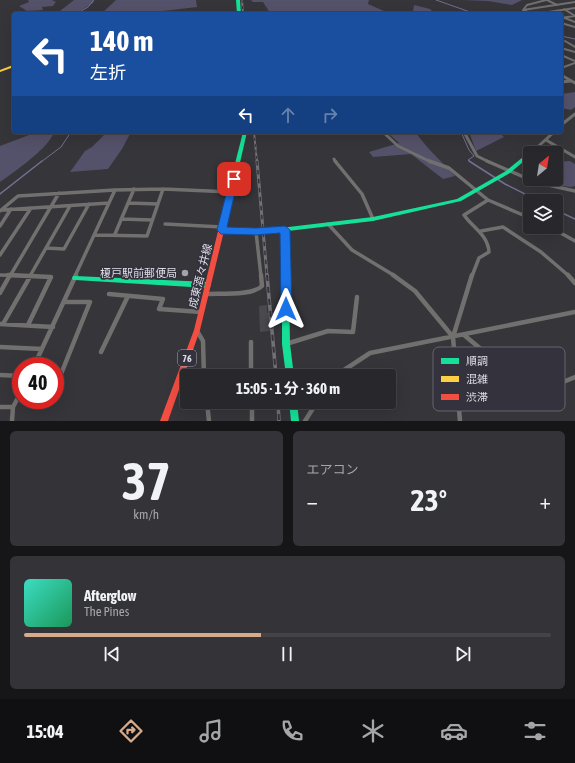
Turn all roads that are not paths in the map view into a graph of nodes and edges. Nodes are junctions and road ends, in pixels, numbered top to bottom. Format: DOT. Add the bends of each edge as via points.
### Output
graph roads {
  1 [pos="238,0"];
  2 [pos="546,0"];
  3 [pos="575,2"];
  4 [pos="556,5"];
  5 [pos="575,8"];
  6 [pos="523,10"];
  7 [pos="564,10"];
  8 [pos="239,12"];
  9 [pos="527,12"];
  10 [pos="550,12"];
  11 [pos="575,16"];
  12 [pos="563,17"];
  13 [pos="563,17"];
  14 [pos="575,22"];
  15 [pos="563,24"];
  16 [pos="575,27"];
  17 [pos="565,41"];
  18 [pos="575,42"];
  19 [pos="570,45"];
  20 [pos="575,47"];
  21 [pos="563,49"];
  22 [pos="575,52"];
  23 [pos="563,56"];
  24 [pos="575,62"];
  25 [pos="563,65"];
  26 [pos="566,66"];
  27 [pos="12,67"];
  28 [pos="563,67"];
  29 [pos="0,71"];
  30 [pos="563,75"];
  31 [pos="571,81"];
  32 [pos="563,82"];
  33 [pos="575,83"];
  34 [pos="575,114"];
  35 [pos="563,123"];
  36 [pos="245,134"];
  37 [pos="385,134"];
  38 [pos="465,134"];
  39 [pos="552,134"];
  40 [pos="546,140"];
  41 [pos="540,146"];
  42 [pos="575,157"];
  43 [pos="334,159"];
  44 [pos="523,160"];
  45 [pos="508,172"];
  46 [pos="134,189"];
  47 [pos="163,189"];
  48 [pos="115,190"];
  49 [pos="575,191"];
  50 [pos="231,192"];
  51 [pos="476,192"];
  52 [pos="59,193"];
  53 [pos="488,200"];
  54 [pos="109,203"];
  55 [pos="128,203"];
  56 [pos="89,204"];
  57 [pos="158,204"];
  58 [pos="70,206"];
  59 [pos="51,207"];
  60 [pos="31,208"];
  61 [pos="11,209"];
  62 [pos="1,210"];
  63 [pos="523,215"];
  64 [pos="122,219"];
  65 [pos="373,219"];
  66 [pos="152,220"];
  67 [pos="166,224"];
  68 [pos="328,224"];
  69 [pos="0,226"];
  70 [pos="222,228"];
  71 [pos="285,230"];
  72 [pos="481,231"];
  73 [pos="256,232"];
  74 [pos="115,234"];
  75 [pos="562,234"];
  76 [pos="95,235"];
  77 [pos="575,241"];
  78 [pos="46,248"];
  79 [pos="0,255"];
  80 [pos="0,275"];
  81 [pos="10,276"];
  82 [pos="31,277"];
  83 [pos="75,278"];
  84 [pos="575,283"];
  85 [pos="208,285"];
  86 [pos="0,293"];
  87 [pos="110,294"];
  88 [pos="205,294"];
  89 [pos="128,296"];
  90 [pos="357,297"];
  91 [pos="65,302"];
  92 [pos="201,312"];
  93 [pos="575,312"];
  94 [pos="2,324"];
  95 [pos="28,325"];
  96 [pos="53,327"];
  97 [pos="197,330"];
  98 [pos="464,335"];
  99 [pos="454,337"];
  100 [pos="251,342"];
  101 [pos="286,344"];
  102 [pos="0,347"];
  103 [pos="455,347"];
  104 [pos="478,347"];
  105 [pos="42,349"];
  106 [pos="100,352"];
  107 [pos="38,357"];
  108 [pos="64,365"];
  109 [pos="204,369"];
  110 [pos="251,369"];
  111 [pos="289,369"];
  112 [pos="345,369"];
  113 [pos="0,375"];
  114 [pos="12,376"];
  115 [pos="575,376"];
  116 [pos="565,381"];
  117 [pos="0,407"];
  118 [pos="12,407"];
  119 [pos="13,409"];
  120 [pos="208,409"];
  121 [pos="252,409"];
  122 [pos="294,409"];
  123 [pos="313,409"];
  124 [pos="459,411"];
  125 [pos="12,421"];
  126 [pos="164,421"];
  127 [pos="209,421"];
  128 [pos="252,421"];
  129 [pos="295,421"];
  130 [pos="305,421"];
  131 [pos="460,421"];
  1 -- 8 [label="street"];
  2 -- 4 [label="street"];
  2 -- 6 [label="street" via="526,5"];
  3 -- 4 [label="street"];
  4 -- 6 [label="street"];
  4 -- 7 [label="street"];
  5 -- 7 [label="street"];
  6 -- 9 [label="street"];
  7 -- 10 [label="street"];
  7 -- 11 [label="street"];
  11 -- 12 [label="street"];
  13 -- 14 [label="street"];
  15 -- 16 [label="street"];
  17 -- 19 [label="street"];
  18 -- 19 [label="street"];
  19 -- 20 [label="street"];
  21 -- 22 [label="street"];
  23 -- 24 [label="street"];
  24 -- 26 [label="street"];
  25 -- 26 [label="street"];
  26 -- 28 [label="street"];
  27 -- 29 [label="street"];
  30 -- 31 [label="street"];
  31 -- 32 [label="street"];
  31 -- 33 [label="street"];
  34 -- 35 [label="street"];
  36 -- 50 [label="street, 成東酒々井線 / 76"];
  37 -- 51 [label="street" via="398,146 449,168"];
  38 -- 45 [label="street" via="477,156"];
  39 -- 40 [label="street"];
  40 -- 41 [label="street"];
  40 -- 42 [label="street"];
  43 -- 65 [label="street" via="362,194"];
  44 -- 45 [label="street"];
  45 -- 49 [label="street" via="535,182"];
  45 -- 51 [label="street"];
  46 -- 47 [label="street"];
  46 -- 48 [label="street"];
  46 -- 55 [label="street"];
  47 -- 50 [label="street"];
  47 -- 57 [label="street"];
  48 -- 52 [label="street"];
  48 -- 54 [label="street"];
  50 -- 70 [label="street, 成東酒々井線 / 76"];
  51 -- 53 [label="street"];
  51 -- 65 [label="street" via="459,200"];
  52 -- 59 [label="street"];
  52 -- 62 [label="street" via="18,196"];
  53 -- 63 [label="street"];
  53 -- 72 [label="street" via="464,215"];
  54 -- 56 [label="street"];
  54 -- 76 [label="street"];
  55 -- 57 [label="street"];
  55 -- 64 [label="street"];
  56 -- 58 [label="street"];
  56 -- 78 [label="street" via="64,249"];
  57 -- 66 [label="street"];
  58 -- 59 [label="street"];
  58 -- 78 [label="street"];
  59 -- 60 [label="street"];
  59 -- 81 [label="street"];
  60 -- 61 [label="street"];
  60 -- 79 [label="street"];
  61 -- 62 [label="street"];
  61 -- 69 [label="street"];
  64 -- 66 [label="street"];
  64 -- 74 [label="street"];
  65 -- 68 [label="street"];
  66 -- 74 [label="street" via="147,236"];
  67 -- 70 [label="street"];
  68 -- 71 [label="street"];
  68 -- 99 [label="street" via="352,250 415,291"];
  70 -- 73 [label="street"];
  70 -- 85 [label="street, 成東酒々井線 / 76"];
  71 -- 73 [label="street"];
  71 -- 101 [label="street"];
  72 -- 84 [label="street" via="503,227 524,239 560,267"];
  72 -- 99 [label="street" via="490,249 479,258 475,266"];
  73 -- 88 [label="street" via="261,287 254,292"];
  74 -- 76 [label="street"];
  75 -- 77 [label="street"];
  76 -- 83 [label="street"];
  78 -- 82 [label="street"];
  80 -- 81 [label="street"];
  81 -- 82 [label="street"];
  81 -- 86 [label="street"];
  82 -- 94 [label="street"];
  82 -- 95 [label="street" via="51,278"];
  83 -- 85 [label="street"];
  83 -- 91 [label="street"];
  85 -- 88 [label="street, 成東酒々井線 / 76"];
  87 -- 89 [label="street"];
  88 -- 92 [label="street, 成東酒々井線 / 76"];
  89 -- 92 [label="street" via="163,299 159,309"];
  89 -- 106 [label="street"];
  90 -- 101 [label="street" via="353,332 328,331"];
  91 -- 96 [label="street"];
  91 -- 108 [label="street" via="90,302"];
  92 -- 97 [label="street, 成東酒々井線 / 76"];
  93 -- 98 [label="street"];
  94 -- 95 [label="street"];
  95 -- 96 [label="street"];
  96 -- 105 [label="street"];
  97 -- 109 [label="street" via="203,341"];
  97 -- 126 [label="street, 成東酒々井線 / 76"];
  98 -- 99 [label="street"];
  98 -- 104 [label="street"];
  99 -- 103 [label="street"];
  99 -- 112 [label="street" via="370,352"];
  100 -- 110 [label="street"];
  101 -- 111 [label="street"];
  102 -- 105 [label="street"];
  105 -- 107 [label="street"];
  113 -- 114 [label="street"];
  115 -- 116 [label="street"];
  117 -- 118 [label="street"];
  119 -- 125 [label="street"];
  120 -- 127 [label="street"];
  121 -- 128 [label="street"];
  122 -- 129 [label="street"];
  123 -- 130 [label="street"];
  124 -- 131 [label="street"];
}
